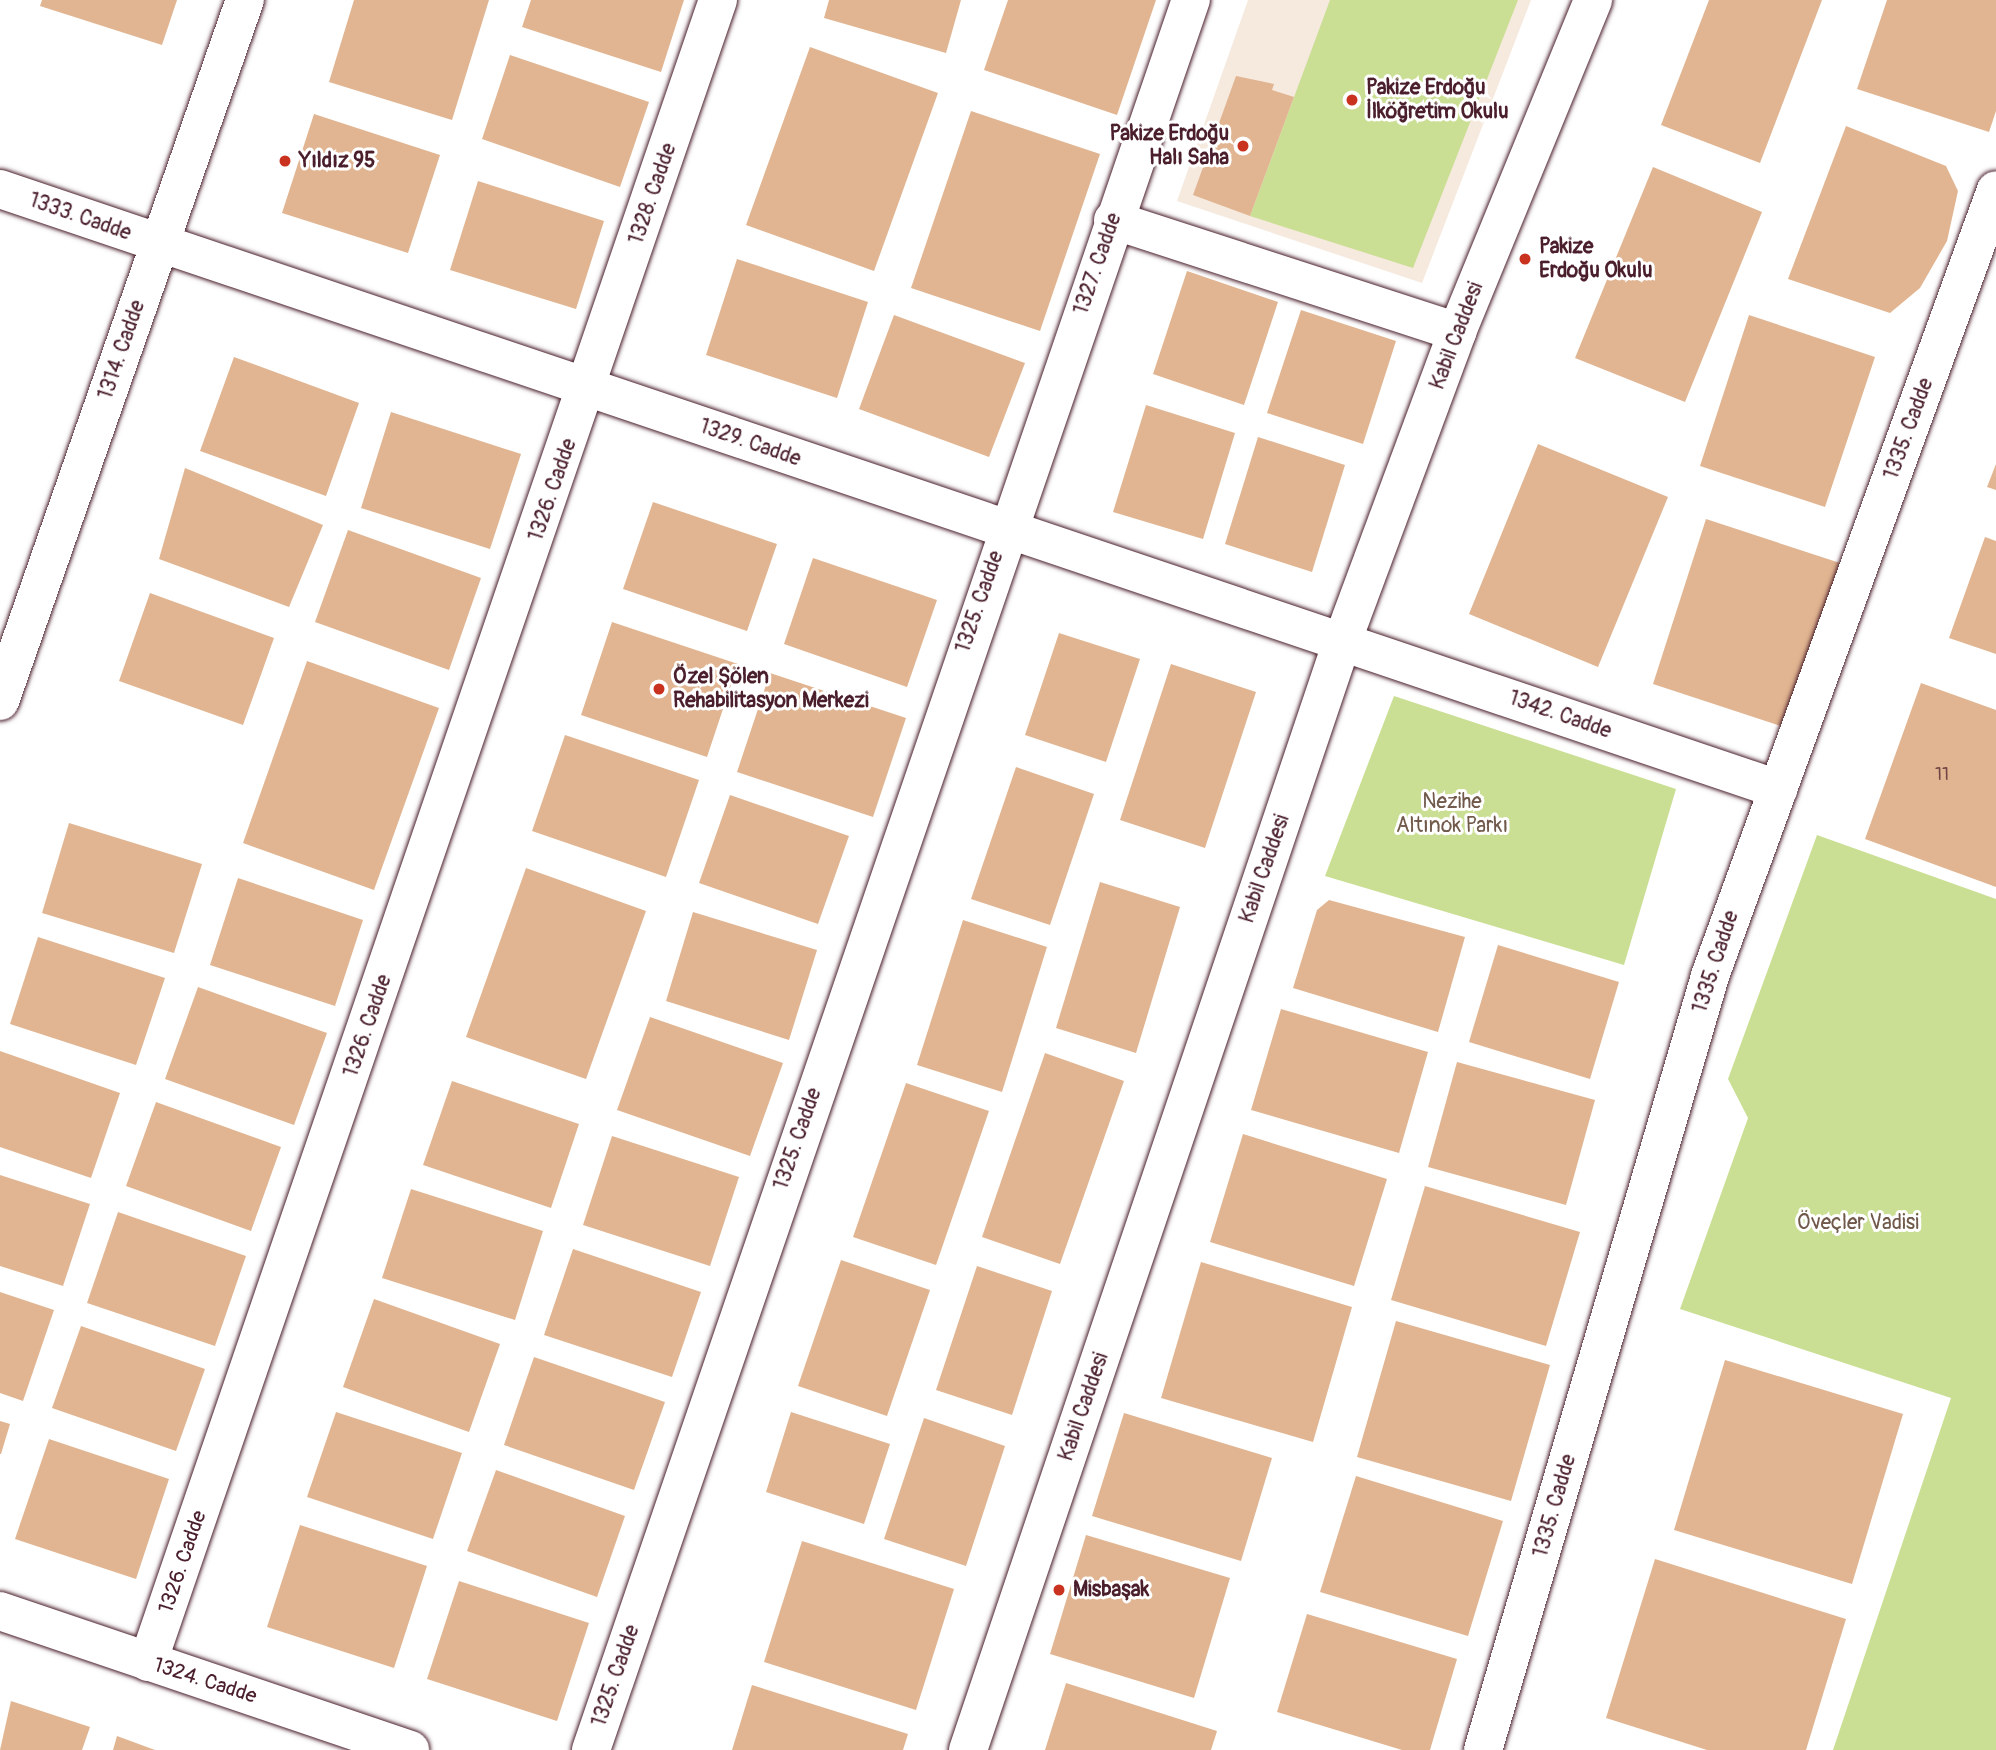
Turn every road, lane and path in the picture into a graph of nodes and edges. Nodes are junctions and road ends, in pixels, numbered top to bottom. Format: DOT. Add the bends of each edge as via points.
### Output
graph roads {
  1 [pos="245,0"];
  2 [pos="718,0"];
  3 [pos="1191,0"];
  4 [pos="1593,0"];
  5 [pos="0,190"];
  6 [pos="1996,190"];
  7 [pos="1113,220"];
  8 [pos="159,245"];
  9 [pos="1457,331"];
  10 [pos="587,389"];
  11 [pos="1005,529"];
  12 [pos="1342,642"];
  13 [pos="2,688"];
  14 [pos="1778,789"];
  15 [pos="0,1611"];
  16 [pos="148,1662"];
  17 [pos="410,1750"];
  18 [pos="591,1750"];
  19 [pos="968,1750"];
  20 [pos="1483,1750"];
  1 -- 8 [label="street, 1314. Cadde"];
  2 -- 10 [label="street, 1328. Cadde"];
  3 -- 7 [label="street, 1327. Cadde"];
  4 -- 9 [label="street, Kabil Caddesi"];
  5 -- 8 [label="street, 1333. Cadde"];
  6 -- 14 [label="street, 1335. Cadde"];
  7 -- 9 [label="street"];
  7 -- 11 [label="street, 1327. Cadde"];
  8 -- 10 [label="street, 1329. Cadde"];
  8 -- 13 [label="street, 1314. Cadde"];
  9 -- 12 [label="street, Kabil Caddesi"];
  10 -- 11 [label="street, 1329. Cadde"];
  10 -- 16 [label="street, 1326. Cadde"];
  11 -- 12 [label="street, 1329. Cadde"];
  11 -- 18 [label="street, 1325. Cadde"];
  12 -- 14 [label="street, 1342. Cadde"];
  12 -- 19 [label="street, Kabil Caddesi"];
  14 -- 20 [label="street, 1335. Cadde" via="1710,976"];
  15 -- 16 [label="street, 1324. Cadde"];
  16 -- 17 [label="street, 1324. Cadde"];
}
